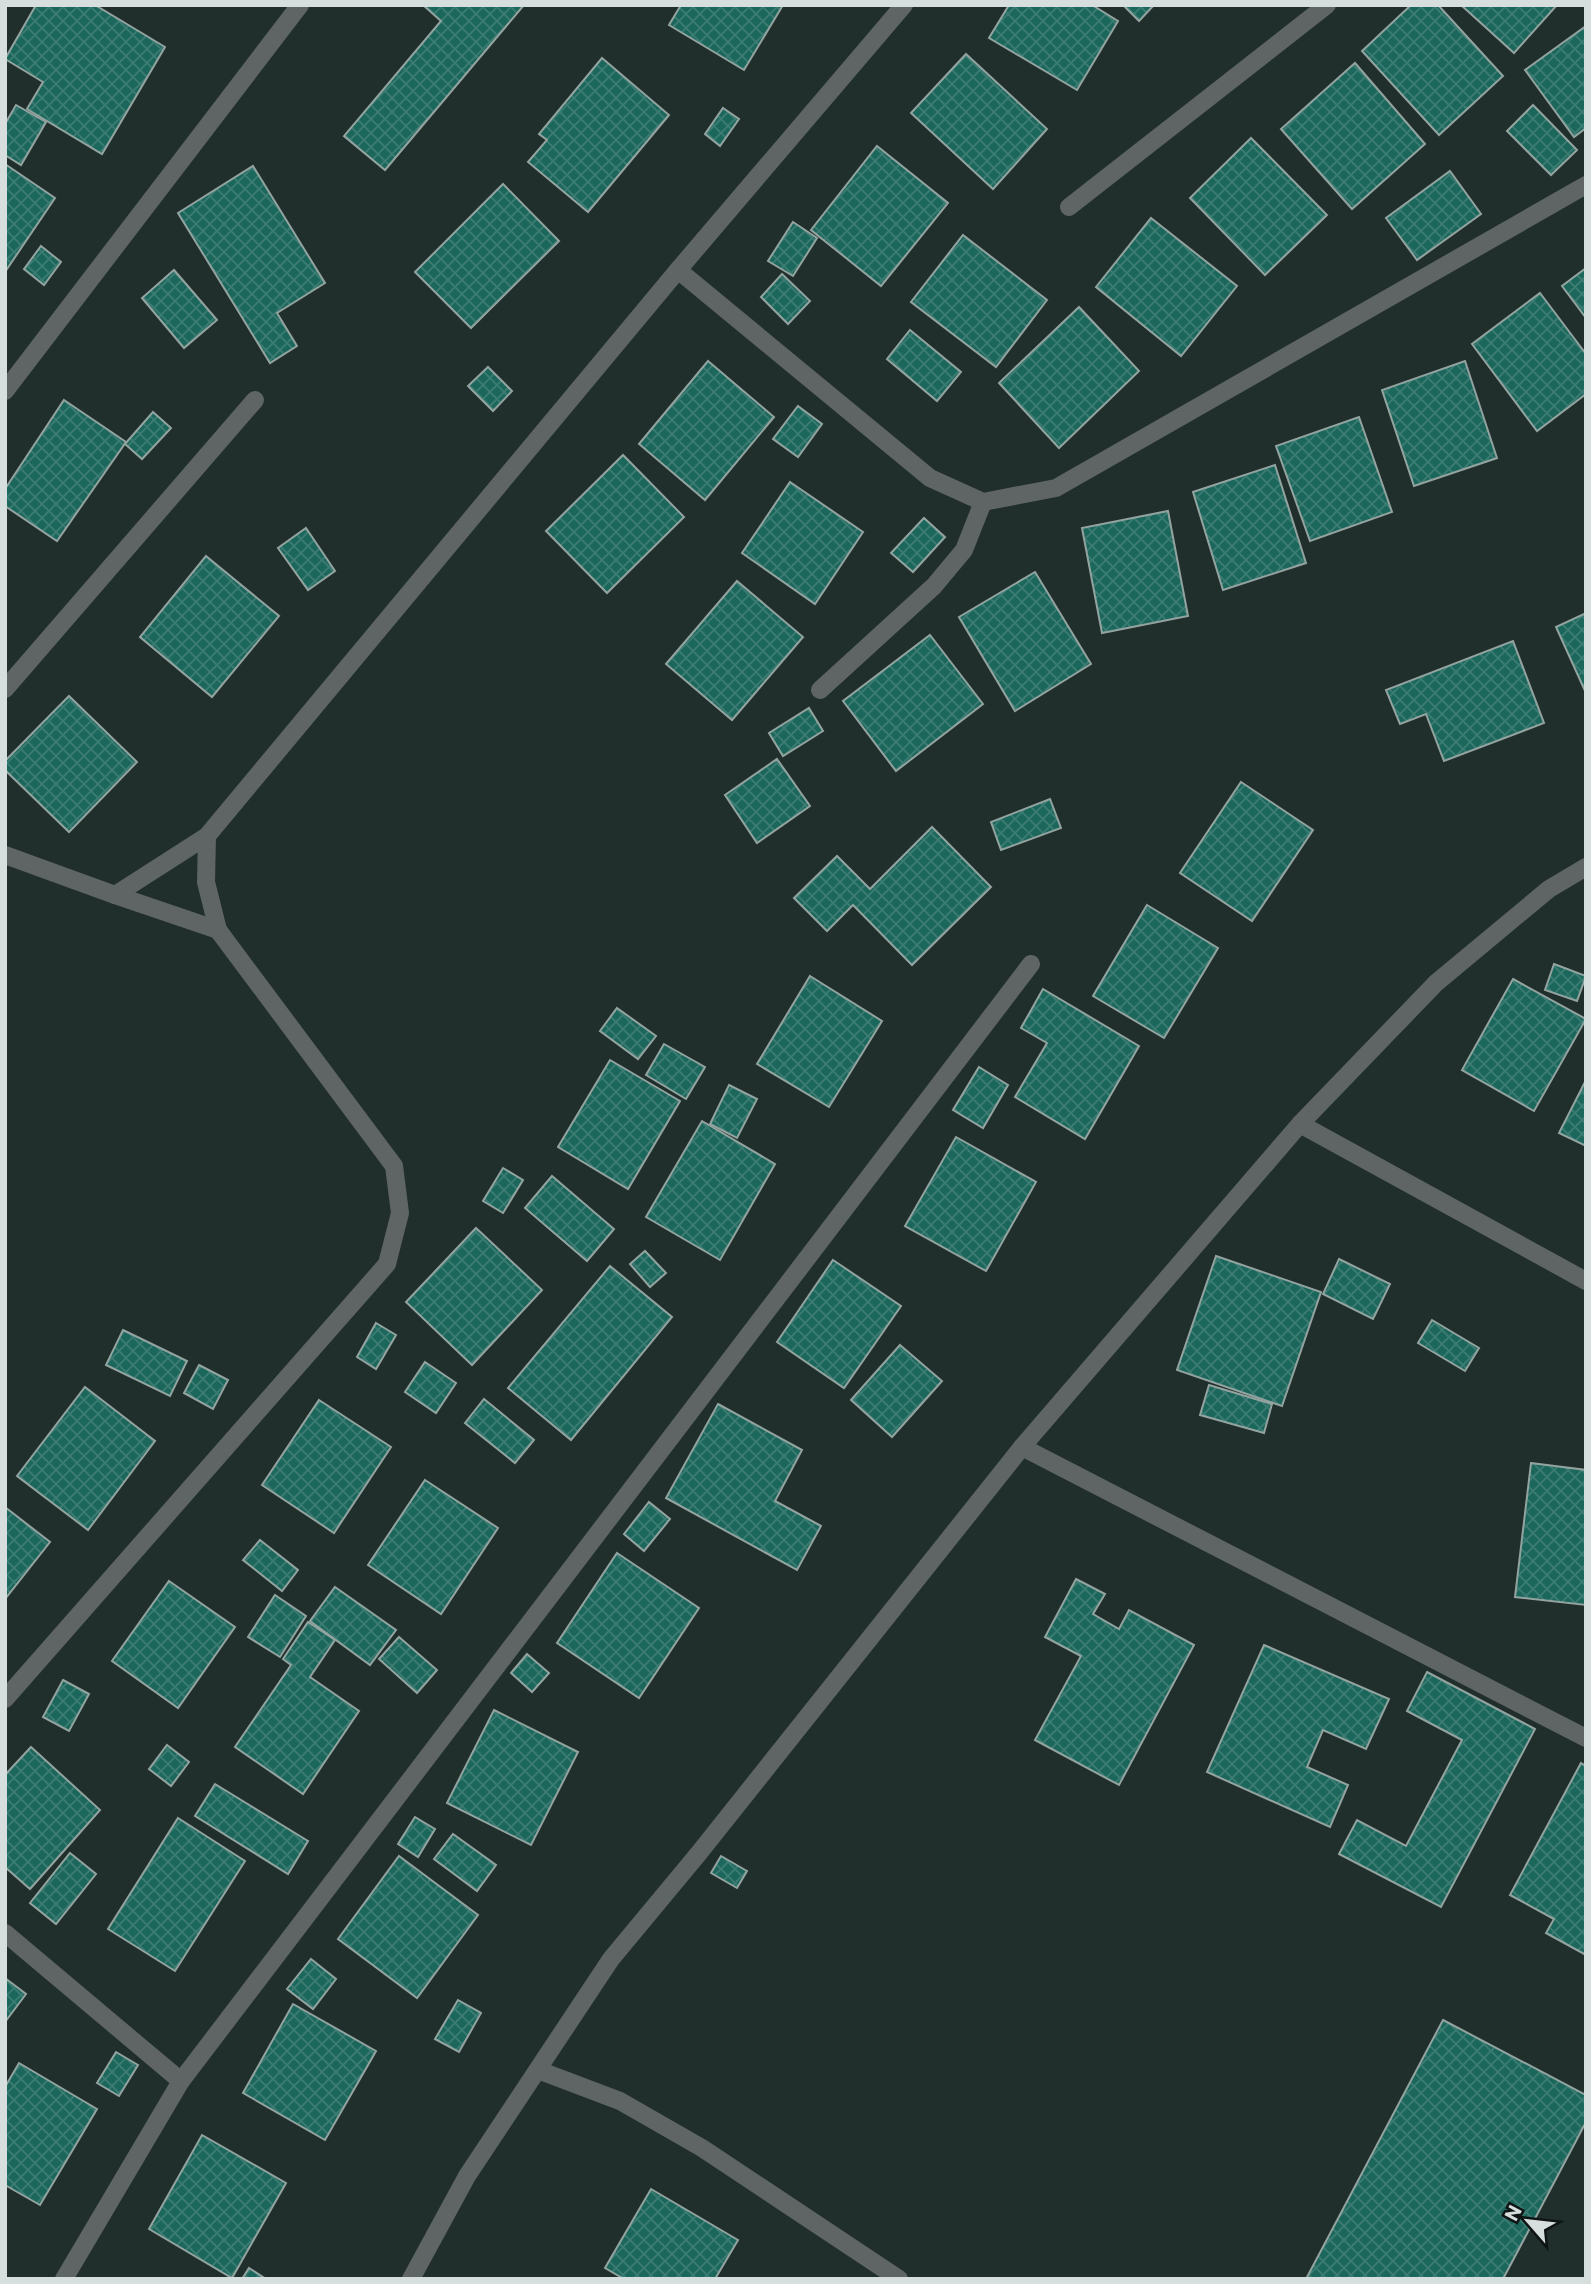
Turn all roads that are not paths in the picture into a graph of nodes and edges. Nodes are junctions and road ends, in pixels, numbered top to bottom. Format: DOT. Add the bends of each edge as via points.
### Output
graph roads {
  1 [pos="300,5"];
  2 [pos="904,5"];
  3 [pos="1327,5"];
  4 [pos="1586,185"];
  5 [pos="1069,207"];
  6 [pos="678,270"];
  7 [pos="5,391"];
  8 [pos="255,400"];
  9 [pos="983,502"];
  10 [pos="5,689"];
  11 [pos="820,690"];
  12 [pos="207,836"];
  13 [pos="5,855"];
  14 [pos="1586,867"];
  15 [pos="115,895"];
  16 [pos="218,930"];
  17 [pos="1031,964"];
  18 [pos="1300,1124"];
  19 [pos="1586,1281"];
  20 [pos="1022,1447"];
  21 [pos="5,1699"];
  22 [pos="1586,1738"];
  23 [pos="5,1933"];
  24 [pos="538,2070"];
  25 [pos="181,2081"];
  26 [pos="65,2278"];
  27 [pos="411,2279"];
  28 [pos="899,2279"];
  1 -- 7 [label="street"];
  2 -- 6 [label="street"];
  3 -- 5 [label="street"];
  4 -- 9 [label="street" via="1056,488"];
  6 -- 9 [label="street" via="930,478"];
  6 -- 12 [label="street"];
  8 -- 10 [label="street"];
  9 -- 11 [label="street" via="964,550 934,586"];
  12 -- 15 [label="street"];
  12 -- 16 [label="street" via="206,883"];
  13 -- 15 [label="street"];
  14 -- 18 [label="street" via="1549,889 1436,983"];
  15 -- 16 [label="street"];
  16 -- 21 [label="street" via="394,1166 400,1213 387,1264"];
  17 -- 25 [label="street"];
  18 -- 19 [label="street"];
  18 -- 20 [label="street"];
  20 -- 22 [label="street"];
  20 -- 24 [label="street" via="611,1959"];
  23 -- 25 [label="street"];
  24 -- 27 [label="street" via="467,2176"];
  24 -- 28 [label="street" via="620,2101 702,2148"];
  25 -- 26 [label="street"];
}
